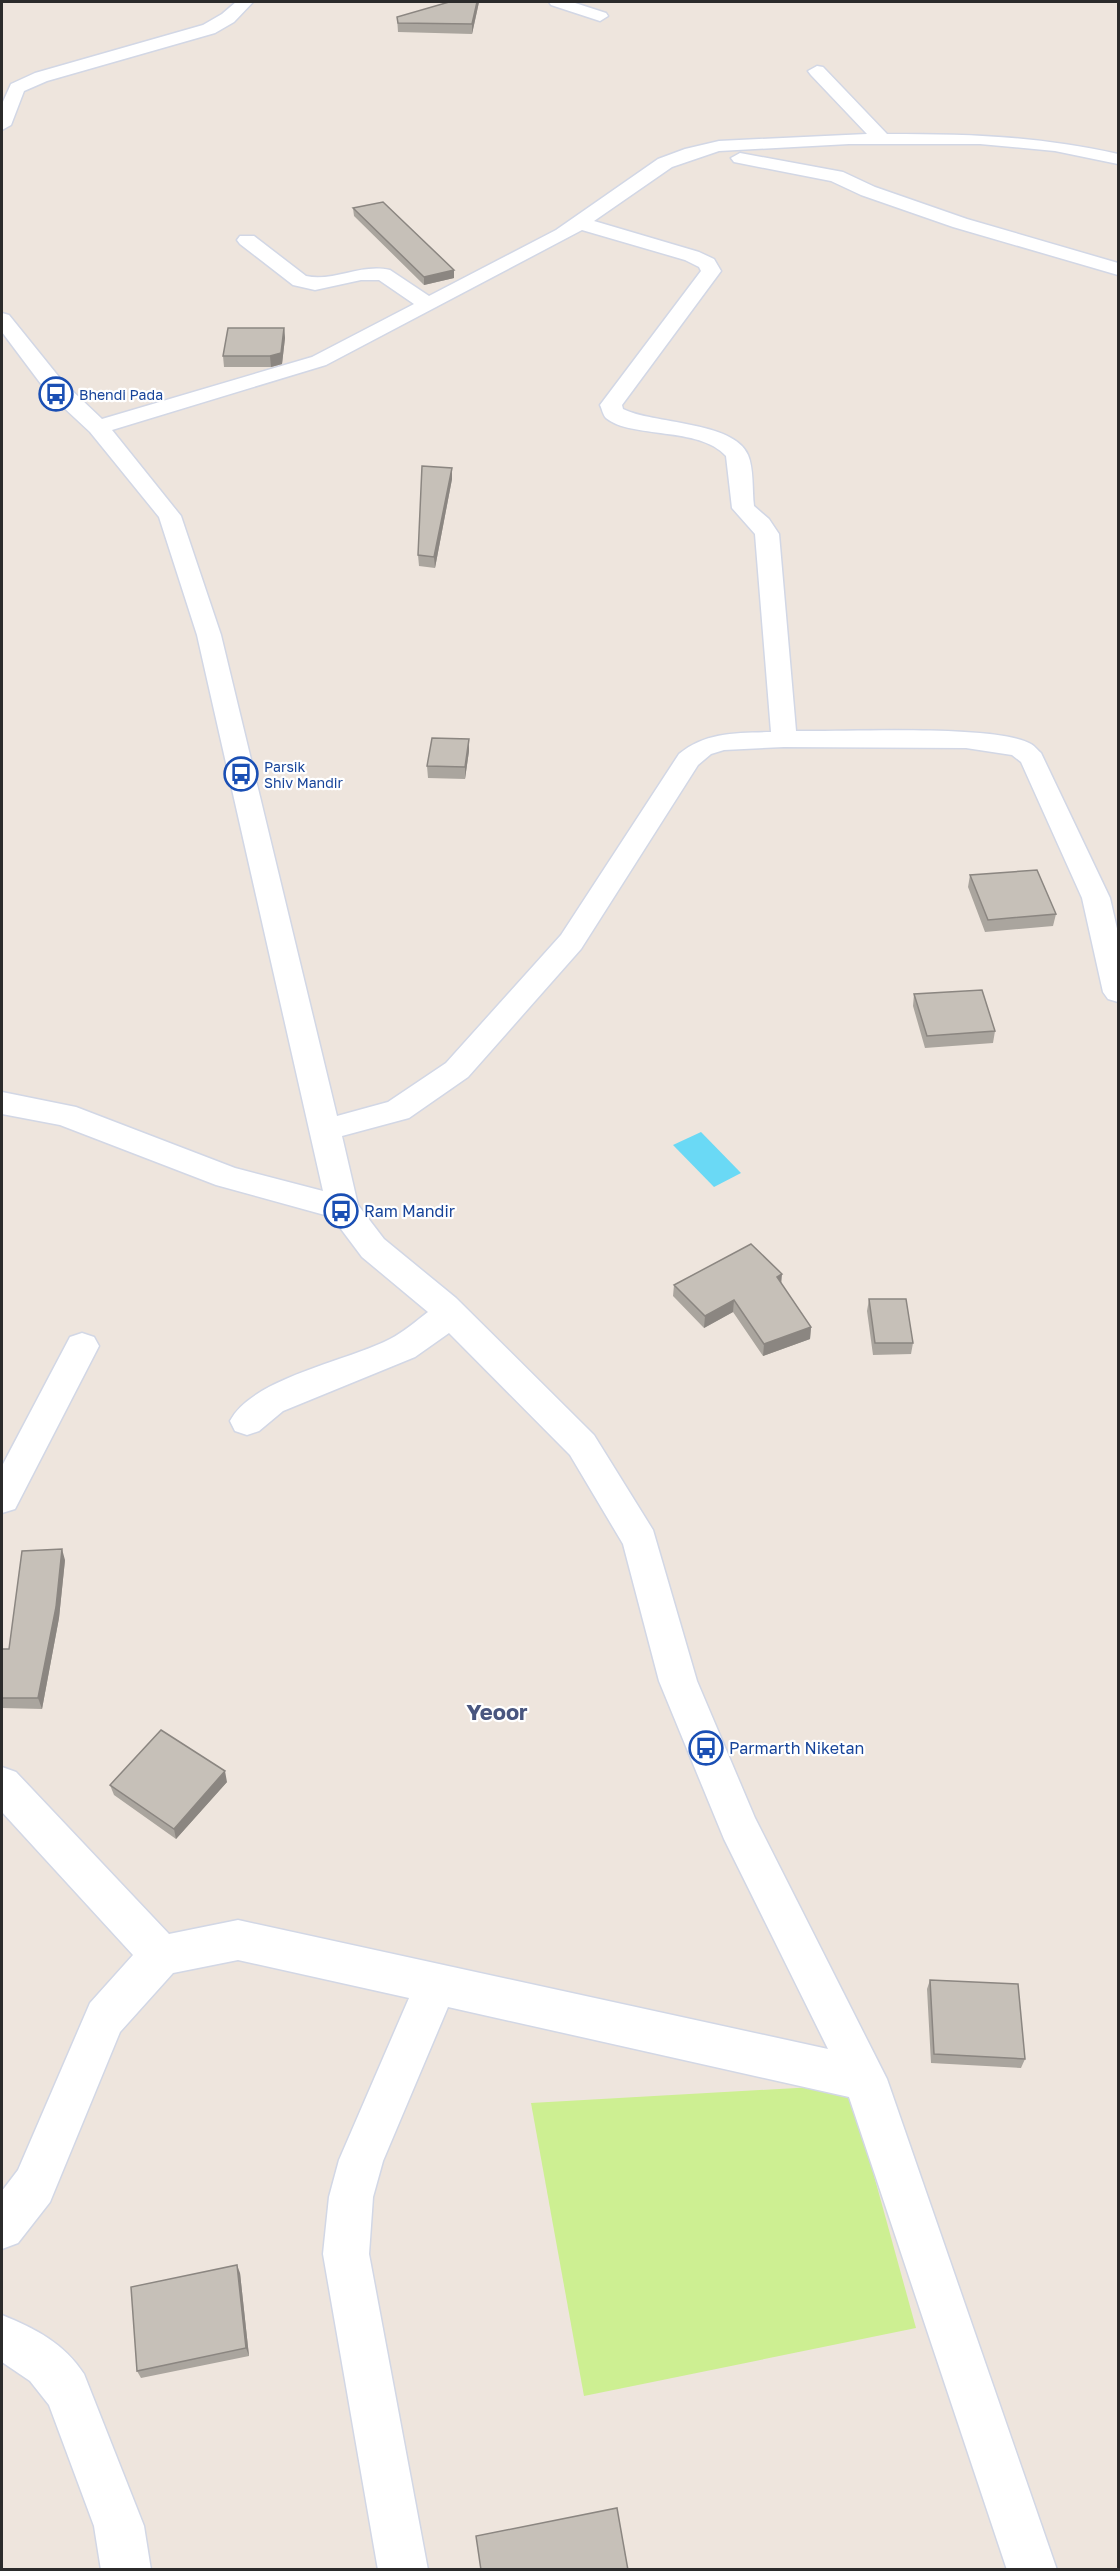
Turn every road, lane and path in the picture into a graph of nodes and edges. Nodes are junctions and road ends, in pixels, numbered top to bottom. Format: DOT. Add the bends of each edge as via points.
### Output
graph roads {
  1 [pos="245,2"];
  2 [pos="557,2"];
  3 [pos="600,16"];
  4 [pos="816,71"];
  5 [pos="9,85"];
  6 [pos="2,125"];
  7 [pos="882,140"];
  8 [pos="700,150"];
  9 [pos="1119,159"];
  10 [pos="580,223"];
  11 [pos="247,240"];
  12 [pos="1119,269"];
  13 [pos="428,304"];
  14 [pos="2,319"];
  15 [pos="98,427"];
  16 [pos="784,739"];
  17 [pos="1107,898"];
  18 [pos="1119,992"];
  19 [pos="2,1103"];
  20 [pos="324,1130"];
  21 [pos="343,1208"];
  22 [pos="450,1314"];
  23 [pos="82,1346"];
  24 [pos="247,1420"];
  25 [pos="2,1499"];
  26 [pos="2,1785"];
  27 [pos="160,1955"];
  28 [pos="436,1984"];
  29 [pos="865,2079"];
  30 [pos="2,2227"];
  31 [pos="2,2338"];
  32 [pos="126,2570"];
  33 [pos="403,2570"];
  34 [pos="1032,2570"];
  1 -- 5 [label="street" via="209,29"];
  2 -- 3 [label="street"];
  4 -- 7 [label="street"];
  5 -- 6 [label="street"];
  7 -- 8 [label="street"];
  7 -- 9 [label="street" via="980,139 1055,146"];
  8 -- 10 [label="street" via="664,164"];
  8 -- 12 [label="street" via="822,172 960,223"];
  10 -- 13 [label="street"];
  10 -- 16 [label="street" via="692,256 707,263 711,272 611,405 614,413 626,419 725,442 734,448 743,508 767,534"];
  11 -- 13 [label="street" via="300,281 315,284 361,274 383,274"];
  13 -- 15 [label="street" via="319,361"];
  14 -- 15 [label="street" via="55,387"];
  15 -- 20 [label="street" via="170,516 209,635"];
  16 -- 17 [label="street" via="966,740 1021,749 1032,759"];
  16 -- 20 [label="street" via="722,742 702,748 688,760 571,942 457,1070 398,1110"];
  17 -- 18 [label="street"];
  19 -- 21 [label="street" via="65,1115 227,1178"];
  20 -- 21 [label="street"];
  21 -- 22 [label="street" via="373,1248"];
  22 -- 24 [label="street" via="403,1348 271,1401"];
  22 -- 29 [label="street" via="582,1445 640,1541 678,1682 738,1826"];
  23 -- 25 [label="street"];
  26 -- 27 [label="street"];
  27 -- 28 [label="street" via="238,1940"];
  27 -- 30 [label="street" via="105,2018 34,2186"];
  28 -- 29 [label="street"];
  28 -- 33 [label="street" via="361,2160 351,2197 346,2254"];
  29 -- 34 [label="street"];
  31 -- 32 [label="street" via="40,2358 56,2372 67,2391 119,2526"];
}
